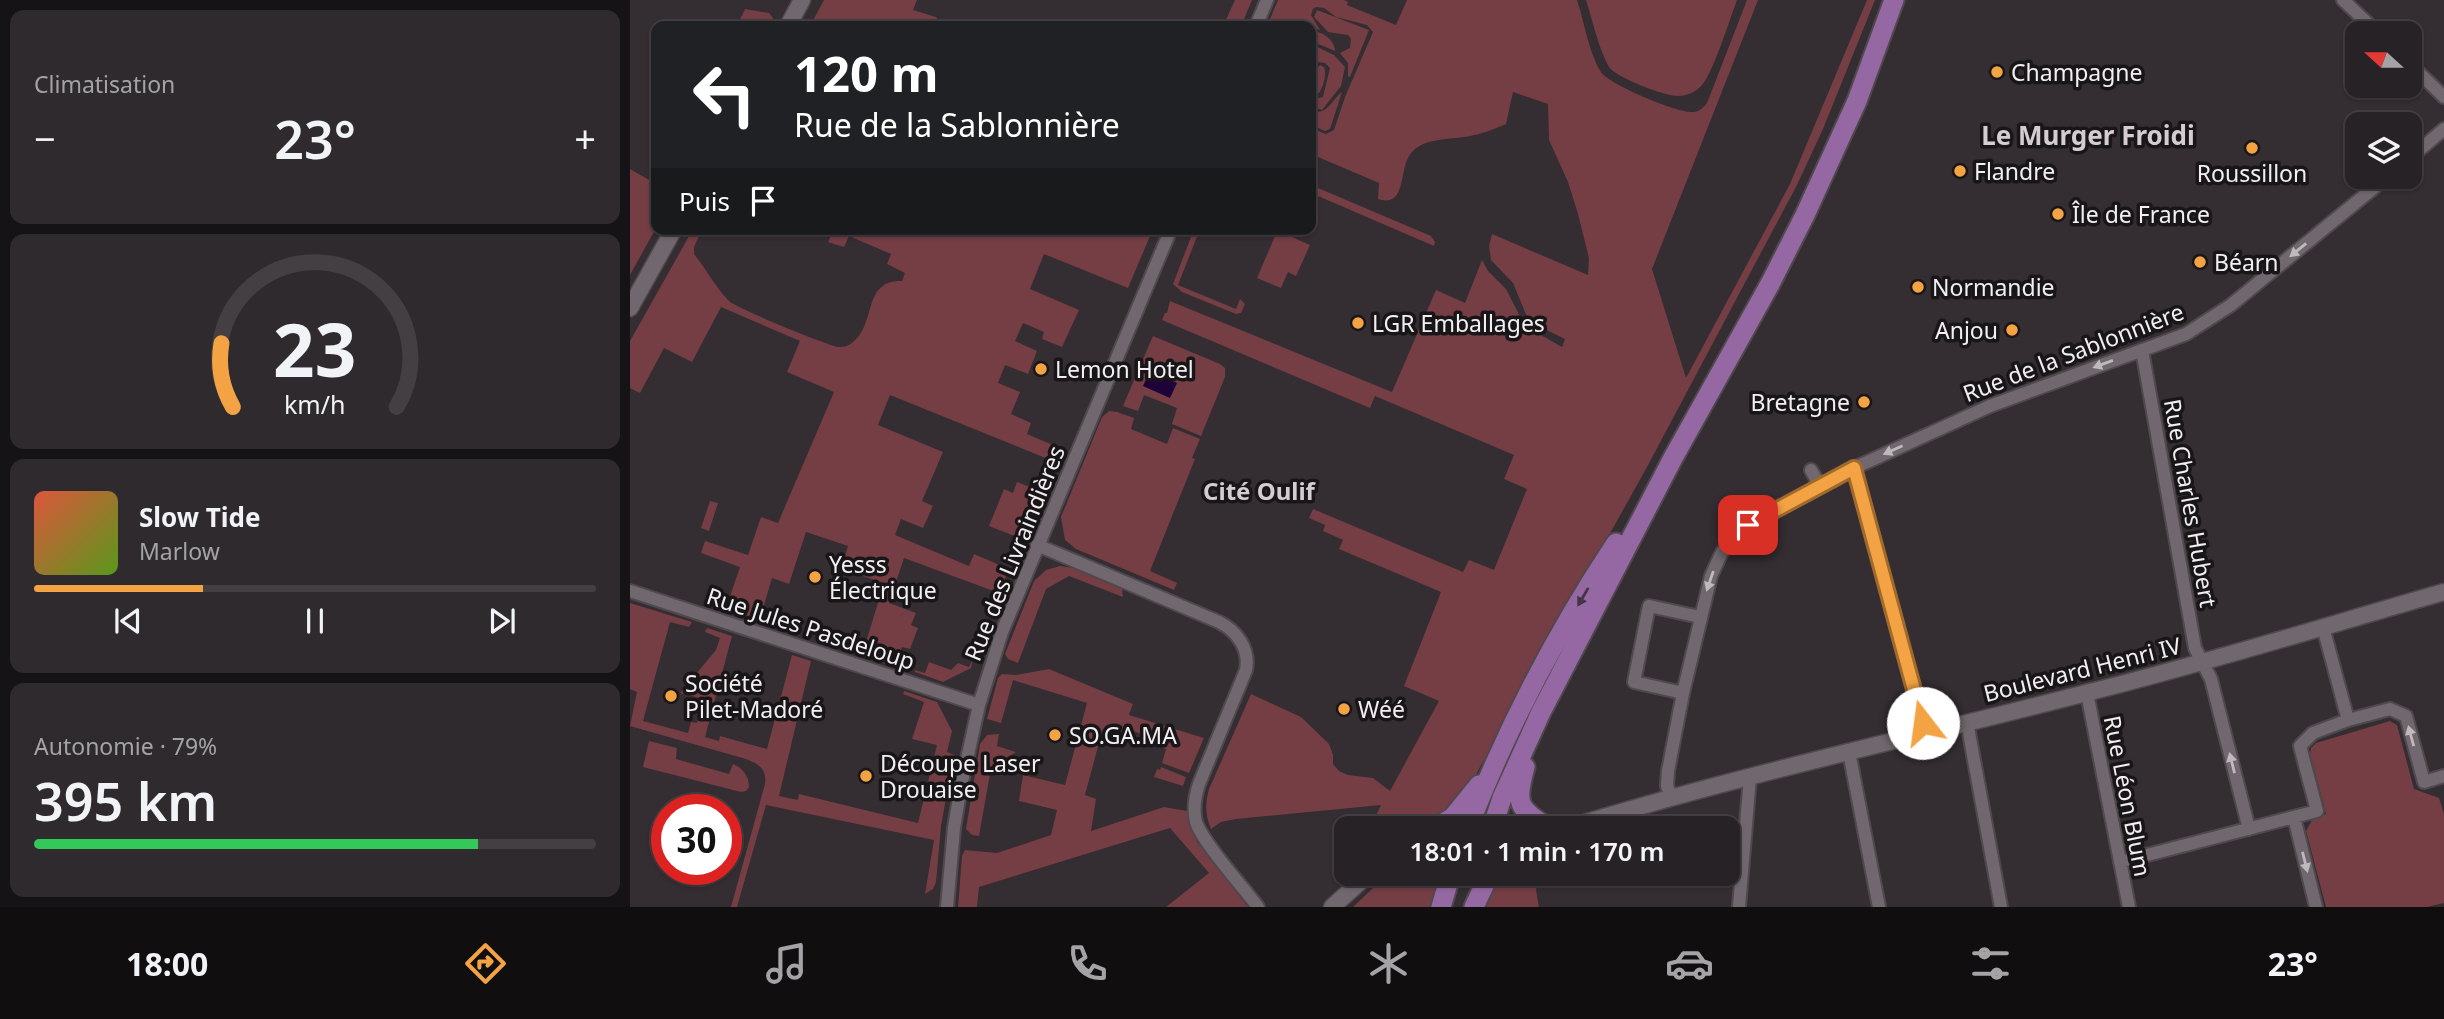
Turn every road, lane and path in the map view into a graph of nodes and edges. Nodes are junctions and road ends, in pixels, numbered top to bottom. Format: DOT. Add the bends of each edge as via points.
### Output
graph roads {
  1 [pos="802,0"];
  2 [pos="1267,0"];
  3 [pos="1894,0"];
  4 [pos="2343,0"];
  5 [pos="791,21"];
  6 [pos="1258,21"];
  7 [pos="2365,21"];
  8 [pos="2422,76"];
  9 [pos="2444,97"];
  10 [pos="2444,129"];
  11 [pos="2422,148"];
  12 [pos="2372,189"];
  13 [pos="671,235"];
  14 [pos="1168,235"];
  15 [pos="630,308"];
  16 [pos="2142,350"];
  17 [pos="1673,458"];
  18 [pos="1854,468"];
  19 [pos="1811,470"];
  20 [pos="1820,486"];
  21 [pos="1037,545"];
  22 [pos="630,591"];
  23 [pos="2443,597"];
  24 [pos="1700,617"];
  25 [pos="2323,627"];
  26 [pos="1581,634"];
  27 [pos="2201,662"];
  28 [pos="1683,693"];
  29 [pos="2087,694"];
  30 [pos="979,705"];
  31 [pos="2348,720"];
  32 [pos="1967,722"];
  33 [pos="1926,732"];
  34 [pos="1849,752"];
  35 [pos="1490,771"];
  36 [pos="2444,776"];
  37 [pos="1750,777"];
  38 [pos="1671,796"];
  39 [pos="1454,816"];
  40 [pos="1473,816"];
  41 [pos="1496,816"];
  42 [pos="1530,816"];
  43 [pos="1606,816"];
  44 [pos="2294,817"];
  45 [pos="2249,829"];
  46 [pos="2120,862"];
  47 [pos="1355,886"];
  48 [pos="1447,886"];
  49 [pos="1474,886"];
  50 [pos="1484,886"];
  51 [pos="947,907"];
  52 [pos="1258,907"];
  53 [pos="1332,907"];
  54 [pos="1441,907"];
  55 [pos="1467,907"];
  56 [pos="1474,907"];
  57 [pos="1739,907"];
  58 [pos="1879,907"];
  59 [pos="2001,907"];
  60 [pos="2129,907"];
  61 [pos="2316,907"];
  1 -- 5 [label="street"];
  2 -- 6 [label="street"];
  3 -- 17 [label="main road" via="1857,101 1805,215"];
  4 -- 7 [label="street"];
  8 -- 9 [label="street"];
  10 -- 11 [label="street"];
  12 -- 16 [label="street, Rue de la Sablonnière, one-way" via="2231,305 2186,334"];
  13 -- 15 [label="street"];
  14 -- 21 [label="street, Rue des Livraindières"];
  16 -- 18 [label="street, Rue de la Sablonnière, one-way" via="2015,395"];
  16 -- 27 [label="street, Rue Charles Hubert"];
  17 -- 26 [label="main road"];
  17 -- 35 [label="main road, one-way" via="1597,571"];
  18 -- 20 [label="street, Rue de la Sablonnière"];
  18 -- 33 [label="street"];
  19 -- 20 [label="street"];
  20 -- 24 [label="street, Rue de la Sablonnière, one-way" via="1748,525 1723,552"];
  21 -- 30 [label="street, Rue des Livraindières"];
  21 -- 52 [label="street" via="1219,622 1240,640 1247,657 1246,670 1199,784 1195,812 1202,834"];
  22 -- 30 [label="street, Rue Jules Pasdeloup"];
  23 -- 25 [label="street, Boulevard Henri IV"];
  24 -- 28 [label="street, Rue de la Sablonnière"];
  24 -- 28 [label="street" via="1649,606 1634,682"];
  25 -- 27 [label="street, Boulevard Henri IV"];
  25 -- 31 [label="street"];
  26 -- 41 [label="main road" via="1535,724"];
  26 -- 42 [label="main road" via="1577,657 1526,761 1518,790 1520,806"];
  27 -- 29 [label="street, Boulevard Henri IV"];
  45 -- 27 [label="street, Rue Charles Hubert, one-way" via="2211,680"];
  28 -- 38 [label="street, Rue de la Sablonnière" via="1668,772"];
  29 -- 32 [label="street, Boulevard Henri IV"];
  29 -- 46 [label="street, Rue Léon Blum"];
  30 -- 51 [label="street, Rue des Livraindières" via="954,828"];
  36 -- 31 [label="street, one-way" via="2424,782 2406,716 2390,709"];
  31 -- 44 [label="street" via="2312,733 2300,746 2317,811"];
  32 -- 33 [label="street, Boulevard Henri IV"];
  32 -- 59 [label="street"];
  33 -- 34 [label="street, Boulevard Henri IV"];
  34 -- 37 [label="street, Boulevard Henri IV"];
  34 -- 58 [label="street"];
  35 -- 39 [label="main road"];
  35 -- 40 [label="main road"];
  37 -- 38 [label="street, Boulevard Henri IV"];
  37 -- 57 [label="street"];
  38 -- 43 [label="street, Boulevard Henri IV"];
  44 -- 45 [label="street"];
  44 -- 61 [label="street, one-way"];
  45 -- 46 [label="street"];
  46 -- 60 [label="street, Rue Léon Blum"];
  47 -- 53 [label="street"];
  48 -- 54 [label="main road"];
  49 -- 55 [label="main road"];
  50 -- 56 [label="main road"];
}
